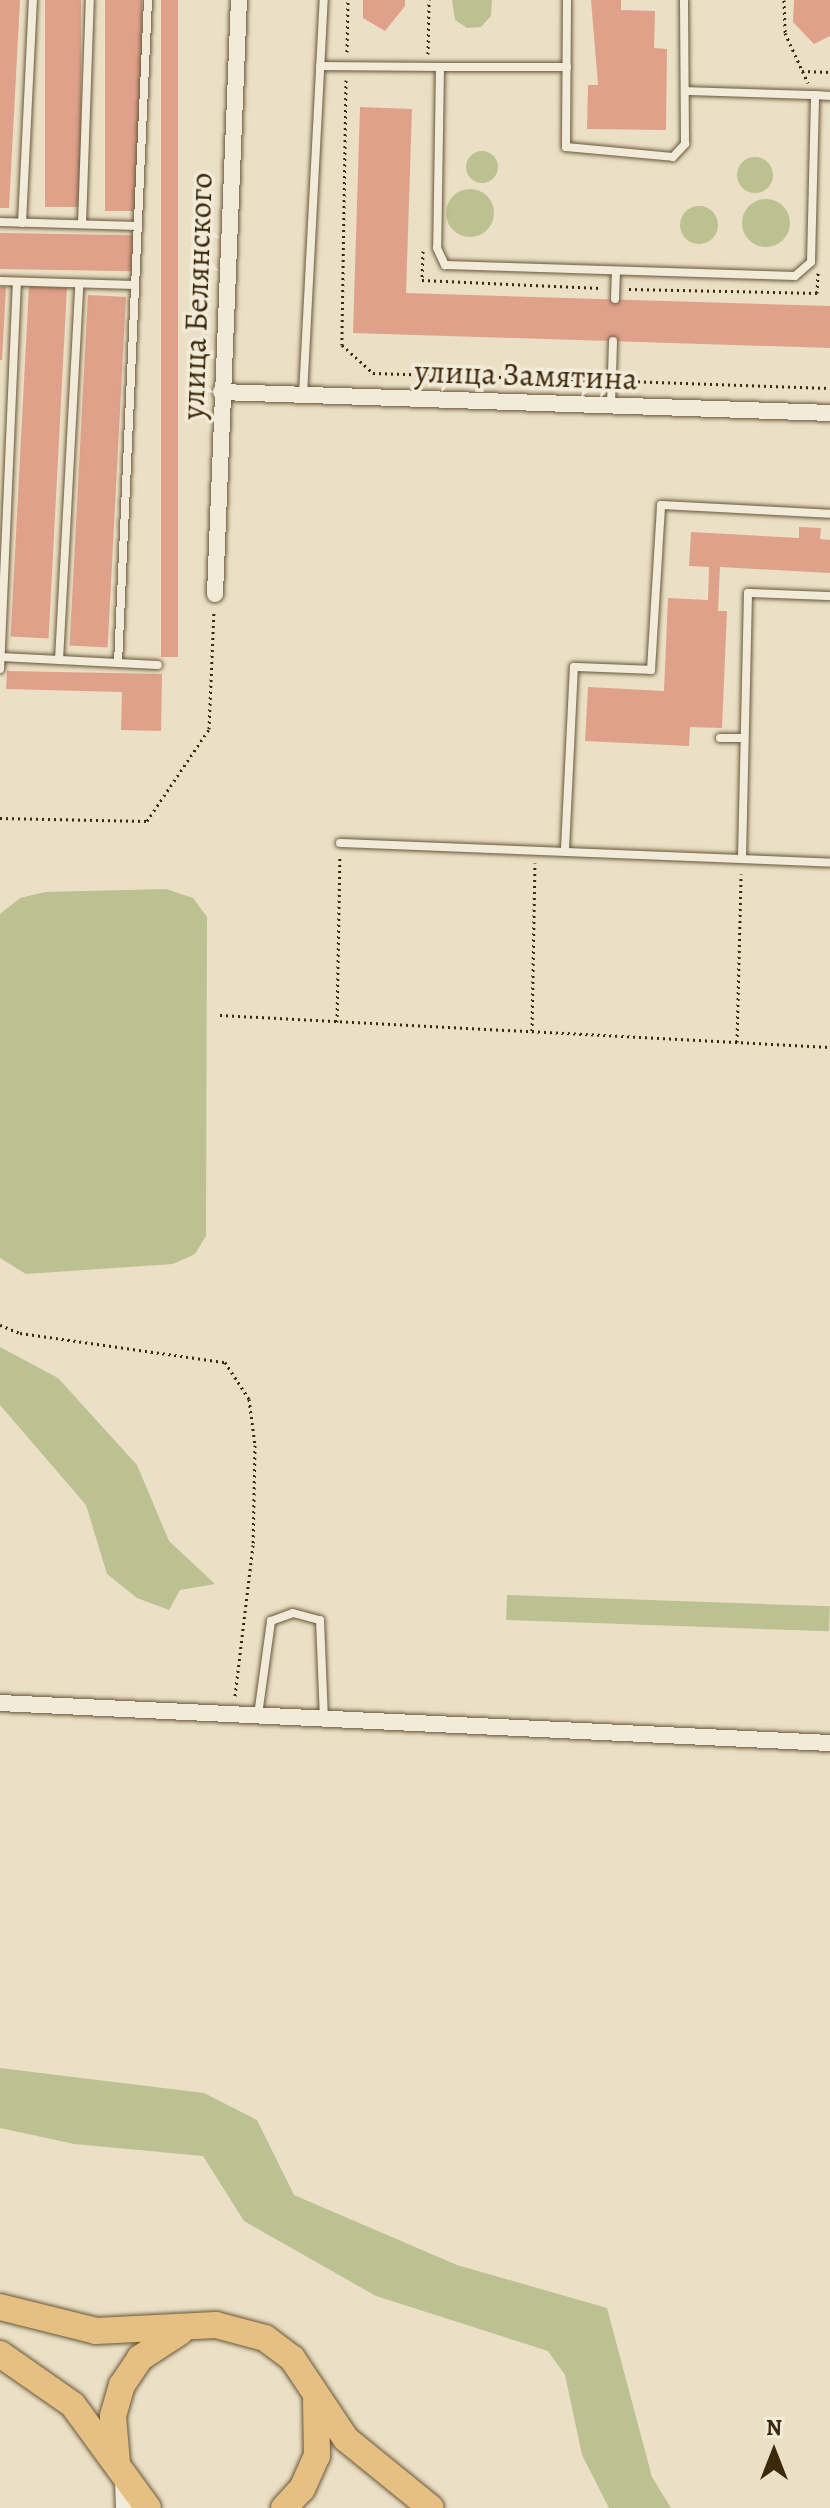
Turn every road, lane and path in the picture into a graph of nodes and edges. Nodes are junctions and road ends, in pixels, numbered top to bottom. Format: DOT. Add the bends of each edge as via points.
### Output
graph roads {
  1 [pos="33,0"];
  2 [pos="90,0"];
  3 [pos="148,0"];
  4 [pos="239,0"];
  5 [pos="324,0"];
  6 [pos="348,0"];
  7 [pos="429,0"];
  8 [pos="567,0"];
  9 [pos="684,0"];
  10 [pos="784,0"];
  11 [pos="320,66"];
  12 [pos="428,67"];
  13 [pos="440,67"];
  14 [pos="567,67"];
  15 [pos="346,71"];
  16 [pos="802,71"];
  17 [pos="830,72"];
  18 [pos="361,76"];
  19 [pos="686,91"];
  20 [pos="815,95"];
  21 [pos="830,96"];
  22 [pos="0,222"];
  23 [pos="22,223"];
  24 [pos="82,224"];
  25 [pos="138,226"];
  26 [pos="423,248"];
  27 [pos="818,262"];
  28 [pos="616,271"];
  29 [pos="0,281"];
  30 [pos="17,282"];
  31 [pos="79,285"];
  32 [pos="135,285"];
  33 [pos="615,288"];
  34 [pos="615,299"];
  35 [pos="613,341"];
  36 [pos="612,380"];
  37 [pos="830,388"];
  38 [pos="221,392"];
  39 [pos="303,395"];
  40 [pos="611,406"];
  41 [pos="830,413"];
  42 [pos="830,514"];
  43 [pos="215,594"];
  44 [pos="830,596"];
  45 [pos="0,657"];
  46 [pos="59,660"];
  47 [pos="118,663"];
  48 [pos="158,665"];
  49 [pos="0,669"];
  50 [pos="720,738"];
  51 [pos="743,738"];
  52 [pos="0,818"];
  53 [pos="340,843"];
  54 [pos="535,849"];
  55 [pos="565,849"];
  56 [pos="742,858"];
  57 [pos="830,863"];
  58 [pos="220,1015"];
  59 [pos="337,1022"];
  60 [pos="532,1031"];
  61 [pos="737,1042"];
  62 [pos="830,1047"];
  63 [pos="0,1325"];
  64 [pos="0,1703"];
  65 [pos="232,1717"];
  66 [pos="258,1718"];
  67 [pos="324,1721"];
  68 [pos="830,1743"];
  69 [pos="0,2307"];
  70 [pos="199,2327"];
  71 [pos="0,2354"];
  72 [pos="311,2387"];
  73 [pos="125,2480"];
  74 [pos="126,2508"];
  75 [pos="148,2508"];
  76 [pos="284,2508"];
  77 [pos="431,2508"];
  1 -- 23 [label="lane"];
  2 -- 24 [label="lane"];
  3 -- 25 [label="lane"];
  4 -- 38 [label="street, улица Белянского"];
  5 -- 11 [label="lane"];
  6 -- 15 [label="path"];
  7 -- 12 [label="path"];
  8 -- 14 [label="lane"];
  9 -- 19 [label="lane"];
  10 -- 16 [label="path" via="785,33"];
  11 -- 15 [label="lane"];
  11 -- 39 [label="lane"];
  12 -- 13 [label="lane"];
  12 -- 15 [label="lane"];
  13 -- 14 [label="lane"];
  13 -- 28 [label="lane" via="439,258 445,265"];
  14 -- 19 [label="lane" via="563,137 572,152 683,152"];
  15 -- 18 [label="path"];
  15 -- 36 [label="path" via="342,345 373,373"];
  16 -- 17 [label="path"];
  16 -- 20 [label="path"];
  19 -- 20 [label="lane"];
  20 -- 21 [label="lane"];
  20 -- 28 [label="lane" via="806,271 795,276"];
  22 -- 23 [label="lane"];
  23 -- 24 [label="lane"];
  24 -- 25 [label="lane"];
  25 -- 32 [label="lane"];
  26 -- 33 [label="path" via="422,280"];
  27 -- 33 [label="path" via="817,293"];
  28 -- 33 [label="lane"];
  29 -- 30 [label="lane"];
  30 -- 31 [label="lane"];
  30 -- 45 [label="lane"];
  31 -- 32 [label="lane"];
  31 -- 46 [label="lane"];
  32 -- 47 [label="lane"];
  33 -- 34 [label="lane"];
  35 -- 36 [label="lane"];
  36 -- 37 [label="path"];
  36 -- 40 [label="lane"];
  38 -- 39 [label="street, улица Замятина"];
  38 -- 43 [label="street, улица Белянского"];
  39 -- 40 [label="street, улица Замятина"];
  40 -- 41 [label="street, улица Замятина"];
  42 -- 55 [label="lane" via="661,505 651,670 574,667"];
  43 -- 52 [label="path" via="209,729 147,821"];
  44 -- 51 [label="lane" via="748,593"];
  45 -- 46 [label="lane"];
  45 -- 49 [label="lane"];
  46 -- 47 [label="lane"];
  47 -- 48 [label="lane"];
  50 -- 51 [label="lane"];
  51 -- 56 [label="lane"];
  53 -- 54 [label="lane"];
  53 -- 59 [label="path"];
  54 -- 55 [label="lane"];
  54 -- 60 [label="path"];
  55 -- 56 [label="lane"];
  56 -- 57 [label="lane"];
  56 -- 61 [label="path"];
  58 -- 59 [label="path"];
  59 -- 60 [label="path"];
  60 -- 61 [label="path"];
  61 -- 62 [label="path"];
  63 -- 65 [label="path" via="20,1333 225,1362 249,1399 253,1545"];
  64 -- 65 [label="street"];
  65 -- 66 [label="street"];
  66 -- 67 [label="street"];
  66 -- 67 [label="lane" via="271,1621 293,1613 320,1620"];
  67 -- 68 [label="street"];
  69 -- 70 [label="main road" via="96,2331"];
  70 -- 72 [label="main road" via="233,2327 265,2338 292,2358"];
  70 -- 73 [label="main road" via="152,2347 122,2385 112,2433"];
  71 -- 73 [label="main road" via="73,2405"];
  72 -- 76 [label="main road" via="320,2421 317,2456"];
  72 -- 77 [label="main road" via="346,2439"];
  73 -- 74 [label="street"];
  73 -- 75 [label="main road"];
}
